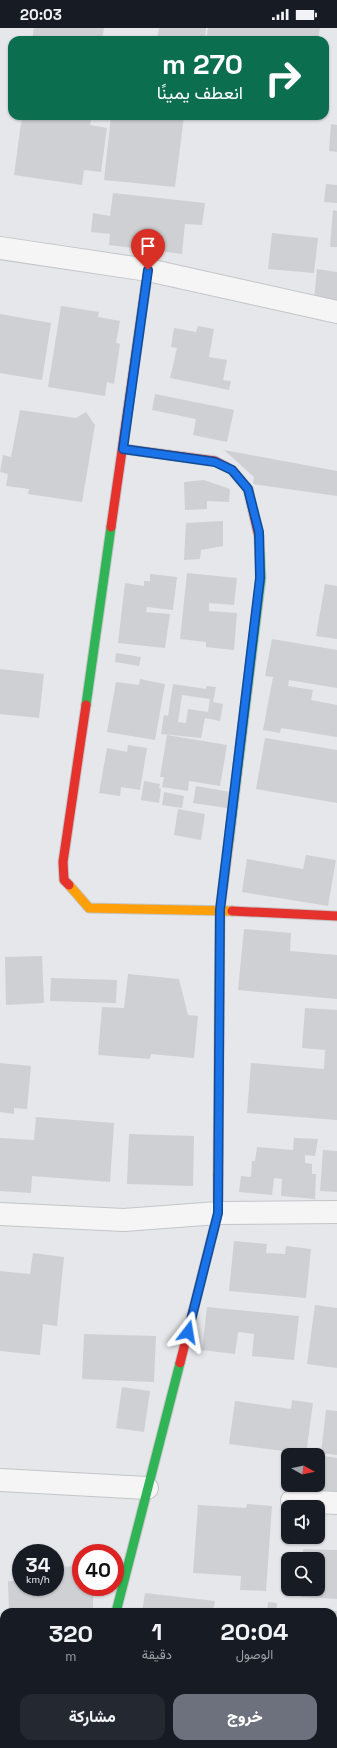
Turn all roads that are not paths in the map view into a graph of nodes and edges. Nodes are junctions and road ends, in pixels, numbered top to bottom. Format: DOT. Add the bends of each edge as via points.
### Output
graph roads {
  1 [pos="0,248"];
  2 [pos="148,270"];
  3 [pos="337,312"];
  4 [pos="123,449"];
  5 [pos="220,910"];
  6 [pos="337,916"];
  7 [pos="337,1212"];
  8 [pos="218,1213"];
  9 [pos="0,1214"];
  10 [pos="0,1480"];
  11 [pos="147,1488"];
  12 [pos="325,1502"];
  13 [pos="337,1503"];
  14 [pos="117,1608"];
  1 -- 2 [label="street"];
  2 -- 3 [label="street"];
  2 -- 4 [label="street"];
  4 -- 5 [label="street" via="215,462 232,470 248,489 259,532 260,578"];
  4 -- 5 [label="street" via="63,862 64,880 89,908"];
  5 -- 6 [label="street"];
  5 -- 8 [label="street"];
  7 -- 8 [label="street"];
  8 -- 9 [label="street" via="124,1220"];
  8 -- 11 [label="street"];
  10 -- 11 [label="street"];
  11 -- 14 [label="street"];
  12 -- 13 [label="street"];
}
